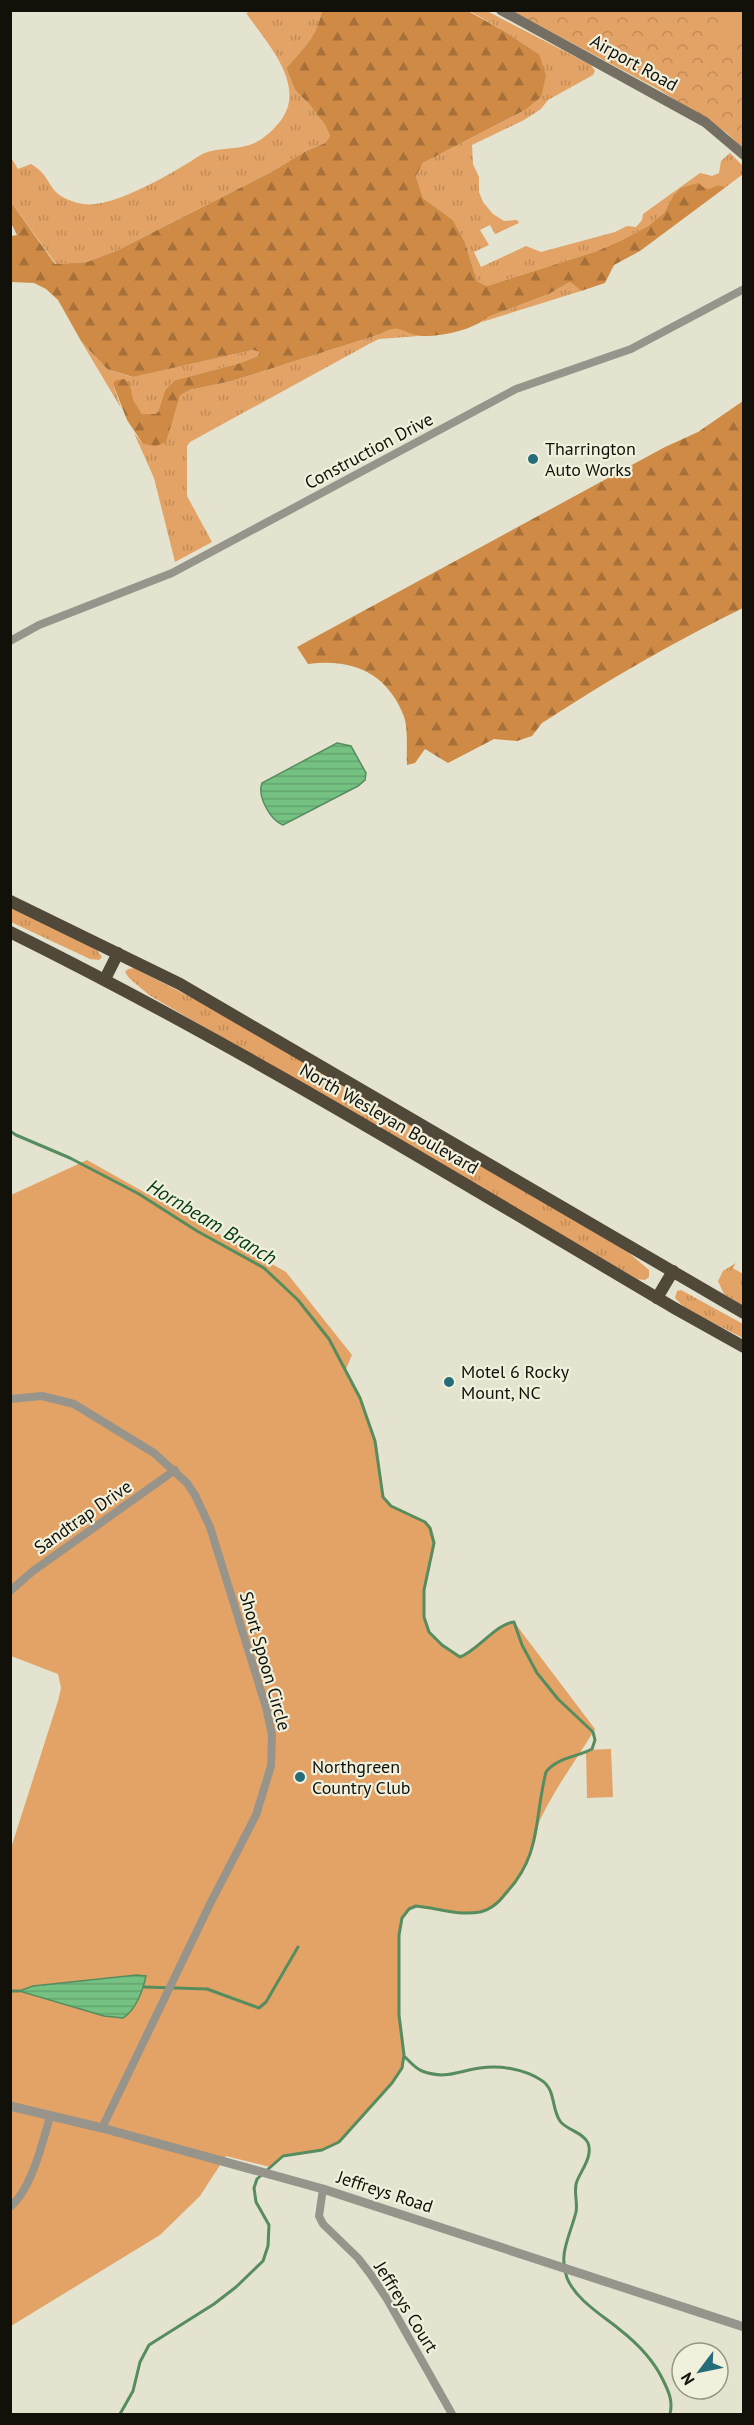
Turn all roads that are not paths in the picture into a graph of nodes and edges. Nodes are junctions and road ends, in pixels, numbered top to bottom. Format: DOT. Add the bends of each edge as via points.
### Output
graph roads {
  1 [pos="501,10"];
  2 [pos="744,156"];
  3 [pos="744,290"];
  4 [pos="10,641"];
  5 [pos="10,901"];
  6 [pos="10,932"];
  7 [pos="118,952"];
  8 [pos="105,979"];
  9 [pos="672,1271"];
  10 [pos="657,1298"];
  11 [pos="744,1313"];
  12 [pos="744,1347"];
  13 [pos="10,1399"];
  14 [pos="175,1470"];
  15 [pos="10,1591"];
  16 [pos="10,2106"];
  17 [pos="50,2117"];
  18 [pos="102,2128"];
  19 [pos="322,2189"];
  20 [pos="10,2207"];
  21 [pos="744,2327"];
  22 [pos="452,2415"];
  1 -- 2 [label="main road, Airport Road" via="705,122"];
  3 -- 4 [label="street, Construction Drive" via="632,349 508,393 179,570 39,625"];
  5 -- 7 [label="highway, North Wesleyan Boulevard"];
  6 -- 8 [label="highway, North Wesleyan Boulevard"];
  7 -- 8 [label="highway"];
  7 -- 9 [label="highway, North Wesleyan Boulevard" via="188,988"];
  8 -- 10 [label="highway, North Wesleyan Boulevard"];
  9 -- 10 [label="highway"];
  9 -- 11 [label="highway, North Wesleyan Boulevard"];
  10 -- 12 [label="highway, North Wesleyan Boulevard"];
  13 -- 14 [label="street, Short Spoon Circle" via="42,1396 74,1404"];
  14 -- 15 [label="street, Sandtrap Drive"];
  14 -- 18 [label="street, Short Spoon Circle" via="195,1495 210,1527 266,1707 272,1736 271,1766 256,1815"];
  16 -- 17 [label="street, Jeffreys Road"];
  17 -- 18 [label="street, Jeffreys Road"];
  17 -- 20 [label="street" via="29,2178"];
  18 -- 19 [label="street, Jeffreys Road"];
  19 -- 21 [label="street, Jeffreys Road"];
  19 -- 22 [label="street, Jeffreys Court" via="319,2216 323,2224 371,2275"];
}
